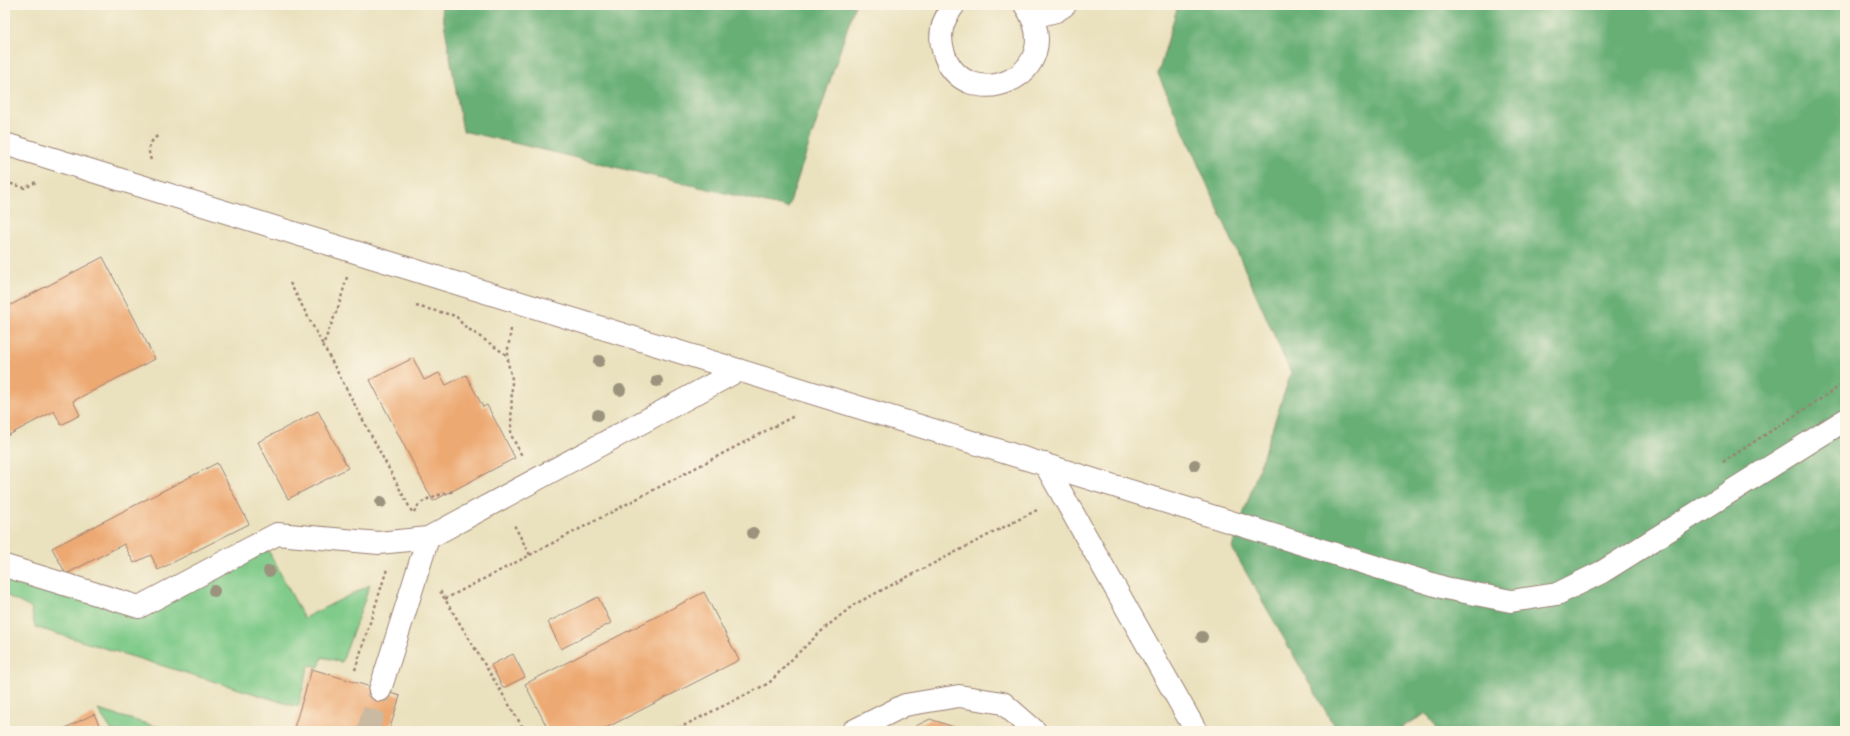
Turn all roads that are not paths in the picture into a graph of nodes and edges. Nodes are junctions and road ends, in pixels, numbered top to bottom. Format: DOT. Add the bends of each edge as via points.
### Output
graph roads {
  1 [pos="954,5"];
  2 [pos="1065,5"];
  3 [pos="1029,11"];
  4 [pos="5,144"];
  5 [pos="739,370"];
  6 [pos="1845,420"];
  7 [pos="1044,464"];
  8 [pos="428,538"];
  9 [pos="5,566"];
  10 [pos="380,690"];
  11 [pos="853,731"];
  12 [pos="1035,731"];
  13 [pos="1196,731"];
  1 -- 3 [label="lane" via="946,15 941,29 945,59 954,71 980,86 995,86 1010,81 1023,73 1032,61 1037,46 1037,31"];
  2 -- 3 [label="lane" via="1056,11"];
  4 -- 5 [label="lane"];
  5 -- 7 [label="lane"];
  5 -- 8 [label="lane"];
  6 -- 7 [label="lane" via="1602,572 1557,594 1511,600 1444,588"];
  7 -- 13 [label="lane"];
  8 -- 9 [label="lane" via="379,543 277,534 139,607"];
  8 -- 10 [label="lane"];
  11 -- 12 [label="lane" via="905,705 959,696 1003,703"];
}
